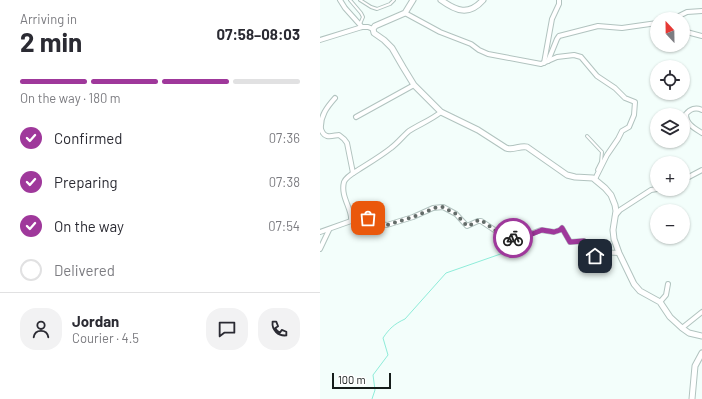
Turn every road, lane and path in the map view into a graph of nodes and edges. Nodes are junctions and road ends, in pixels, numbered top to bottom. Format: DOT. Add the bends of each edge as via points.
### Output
graph roads {
  1 [pos="340,0"];
  2 [pos="350,0"];
  3 [pos="360,0"];
  4 [pos="394,0"];
  5 [pos="413,0"];
  6 [pos="441,0"];
  7 [pos="483,0"];
  8 [pos="558,0"];
  9 [pos="702,11"];
  10 [pos="687,12"];
  11 [pos="405,13"];
  12 [pos="361,25"];
  13 [pos="650,25"];
  14 [pos="373,29"];
  15 [pos="690,33"];
  16 [pos="702,36"];
  17 [pos="320,40"];
  18 [pos="546,62"];
  19 [pos="414,85"];
  20 [pos="335,98"];
  21 [pos="702,110"];
  22 [pos="441,112"];
  23 [pos="356,117"];
  24 [pos="321,128"];
  25 [pos="702,133"];
  26 [pos="587,136"];
  27 [pos="702,170"];
  28 [pos="353,173"];
  29 [pos="690,176"];
  30 [pos="596,177"];
  31 [pos="650,191"];
  32 [pos="615,216"];
  33 [pos="351,217"];
  34 [pos="328,230"];
  35 [pos="320,232"];
  36 [pos="320,249"];
  37 [pos="619,253"];
  38 [pos="590,258"];
  39 [pos="591,264"];
  40 [pos="668,284"];
  41 [pos="660,302"];
  42 [pos="702,312"];
  43 [pos="682,328"];
  44 [pos="702,336"];
  45 [pos="702,353"];
  46 [pos="692,399"];
  1 -- 12 [label="street"];
  2 -- 12 [label="lane" via="363,17"];
  3 -- 4 [label="lane" via="377,9"];
  5 -- 11 [label="street"];
  6 -- 7 [label="street" via="454,9 465,11"];
  8 -- 18 [label="street" via="559,4 552,19"];
  9 -- 10 [label="street"];
  11 -- 14 [label="street"];
  11 -- 18 [label="street" via="446,35 471,44 483,53 533,63"];
  12 -- 14 [label="street"];
  12 -- 17 [label="street"];
  13 -- 18 [label="street" via="616,28 598,26 561,35 556,39"];
  14 -- 19 [label="street" via="375,34 392,48"];
  15 -- 16 [label="street"];
  18 -- 30 [label="street" via="564,56 581,57 597,76 625,98 635,102 634,115 629,127 623,129"];
  19 -- 22 [label="street"];
  19 -- 23 [label="street"];
  20 -- 24 [label="street" via="324,112"];
  21 -- 25 [label="street" via="695,108 689,111 686,119 690,126"];
  22 -- 28 [label="street" via="410,131 391,148"];
  22 -- 30 [label="street" via="478,130 508,149 527,147 567,175"];
  24 -- 28 [label="street" via="324,134 340,135 347,143"];
  26 -- 30 [label="lane" via="602,152"];
  27 -- 29 [label="street"];
  28 -- 33 [label="street" via="345,180 344,187 345,201"];
  30 -- 32 [label="street" via="611,195 615,205"];
  31 -- 32 [label="street"];
  32 -- 37 [label="street" via="613,232"];
  33 -- 34 [label="street" via="349,222"];
  33 -- 38 [label="street" via="366,217 387,225 440,206 456,214 467,226 481,220 502,235 517,239 542,230 554,232 562,228 570,242 584,241 587,256"];
  34 -- 35 [label="street"];
  34 -- 36 [label="street"];
  37 -- 38 [label="street" via="598,252"];
  37 -- 41 [label="street" via="637,288"];
  38 -- 39 [label="street"];
  40 -- 41 [label="street" via="668,293"];
  41 -- 43 [label="street" via="670,317"];
  42 -- 43 [label="street"];
  43 -- 44 [label="street" via="689,333"];
  45 -- 46 [label="street" via="695,366"];
}
